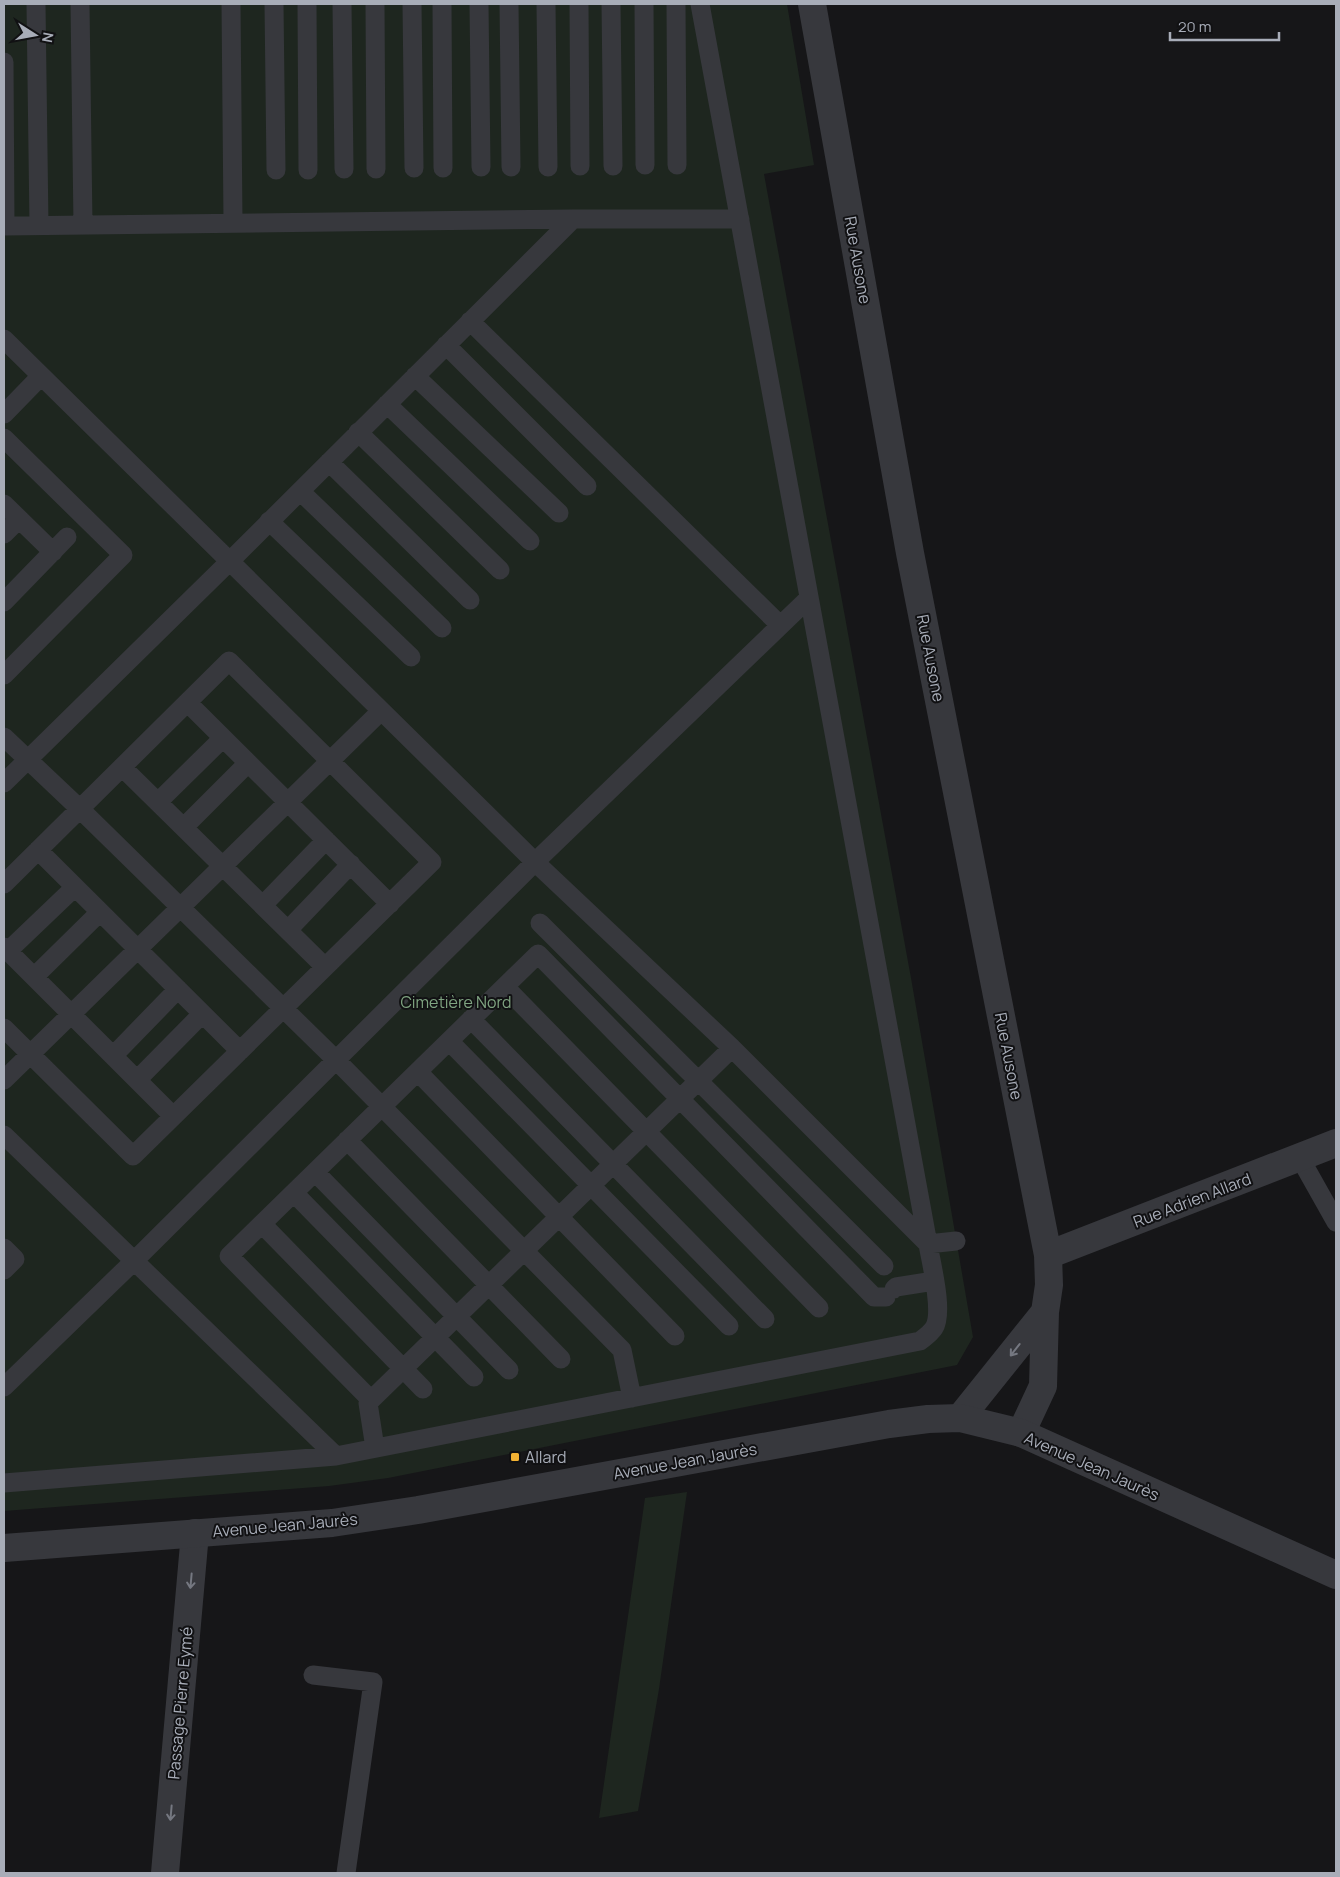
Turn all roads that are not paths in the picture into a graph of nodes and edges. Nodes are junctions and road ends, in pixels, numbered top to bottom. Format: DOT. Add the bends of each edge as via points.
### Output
graph roads {
  1 [pos="36,4"];
  2 [pos="80,4"];
  3 [pos="230,4"];
  4 [pos="274,4"];
  5 [pos="307,4"];
  6 [pos="342,4"];
  7 [pos="375,4"];
  8 [pos="412,4"];
  9 [pos="442,4"];
  10 [pos="480,4"];
  11 [pos="509,4"];
  12 [pos="546,4"];
  13 [pos="579,4"];
  14 [pos="611,4"];
  15 [pos="644,4"];
  16 [pos="676,4"];
  17 [pos="700,4"];
  18 [pos="812,4"];
  19 [pos="4,62"];
  20 [pos="645,165"];
  21 [pos="677,165"];
  22 [pos="580,166"];
  23 [pos="613,166"];
  24 [pos="511,167"];
  25 [pos="548,167"];
  26 [pos="414,168"];
  27 [pos="443,168"];
  28 [pos="482,168"];
  29 [pos="376,169"];
  30 [pos="276,170"];
  31 [pos="308,170"];
  32 [pos="344,170"];
  33 [pos="4,178"];
  34 [pos="572,219"];
  35 [pos="740,219"];
  36 [pos="233,222"];
  37 [pos="83,225"];
  38 [pos="4,226"];
  39 [pos="39,226"];
  40 [pos="470,321"];
  41 [pos="4,339"];
  42 [pos="446,345"];
  43 [pos="41,376"];
  44 [pos="415,376"];
  45 [pos="387,404"];
  46 [pos="4,414"];
  47 [pos="358,432"];
  48 [pos="4,438"];
  49 [pos="329,462"];
  50 [pos="587,486"];
  51 [pos="300,491"];
  52 [pos="4,504"];
  53 [pos="559,513"];
  54 [pos="19,519"];
  55 [pos="270,521"];
  56 [pos="4,534"];
  57 [pos="67,537"];
  58 [pos="530,541"];
  59 [pos="53,552"];
  60 [pos="229,562"];
  61 [pos="500,570"];
  62 [pos="809,598"];
  63 [pos="470,600"];
  64 [pos="4,602"];
  65 [pos="780,625"];
  66 [pos="442,628"];
  67 [pos="411,658"];
  68 [pos="4,675"];
  69 [pos="188,703"];
  70 [pos="381,711"];
  71 [pos="4,738"];
  72 [pos="223,738"];
  73 [pos="27,760"];
  74 [pos="330,761"];
  75 [pos="248,763"];
  76 [pos="122,767"];
  77 [pos="4,783"];
  78 [pos="158,802"];
  79 [pos="288,802"];
  80 [pos="80,809"];
  81 [pos="184,827"];
  82 [pos="326,840"];
  83 [pos="38,850"];
  84 [pos="535,862"];
  85 [pos="351,864"];
  86 [pos="223,866"];
  87 [pos="4,884"];
  88 [pos="75,887"];
  89 [pos="390,904"];
  90 [pos="263,905"];
  91 [pos="180,907"];
  92 [pos="100,912"];
  93 [pos="540,922"];
  94 [pos="288,930"];
  95 [pos="6,949"];
  96 [pos="137,949"];
  97 [pos="325,967"];
  98 [pos="34,977"];
  99 [pos="505,987"];
  100 [pos="178,989"];
  101 [pos="284,1008"];
  102 [pos="71,1014"];
  103 [pos="202,1014"];
  104 [pos="472,1019"];
  105 [pos="4,1028"];
  106 [pos="450,1041"];
  107 [pos="732,1048"];
  108 [pos="240,1051"];
  109 [pos="30,1054"];
  110 [pos="113,1056"];
  111 [pos="336,1060"];
  112 [pos="418,1072"];
  113 [pos="4,1080"];
  114 [pos="137,1080"];
  115 [pos="698,1080"];
  116 [pos="680,1099"];
  117 [pos="382,1106"];
  118 [pos="173,1116"];
  119 [pos="646,1131"];
  120 [pos="4,1135"];
  121 [pos="348,1140"];
  122 [pos="1336,1144"];
  123 [pos="1300,1158"];
  124 [pos="614,1163"];
  125 [pos="315,1172"];
  126 [pos="591,1186"];
  127 [pos="294,1193"];
  128 [pos="559,1217"];
  129 [pos="1336,1222"];
  130 [pos="262,1224"];
  131 [pos="956,1241"];
  132 [pos="928,1244"];
  133 [pos="4,1248"];
  134 [pos="524,1250"];
  135 [pos="1048,1255"];
  136 [pos="134,1261"];
  137 [pos="884,1266"];
  138 [pos="4,1270"];
  139 [pos="934,1281"];
  140 [pos="489,1285"];
  141 [pos="820,1308"];
  142 [pos="1045,1312"];
  143 [pos="456,1317"];
  144 [pos="765,1319"];
  145 [pos="729,1326"];
  146 [pos="675,1336"];
  147 [pos="435,1338"];
  148 [pos="561,1360"];
  149 [pos="404,1368"];
  150 [pos="508,1370"];
  151 [pos="474,1377"];
  152 [pos="4,1387"];
  153 [pos="424,1389"];
  154 [pos="632,1398"];
  155 [pos="371,1400"];
  156 [pos="960,1418"];
  157 [pos="1020,1433"];
  158 [pos="375,1448"];
  159 [pos="336,1456"];
  160 [pos="4,1483"];
  161 [pos="195,1533"];
  162 [pos="4,1548"];
  163 [pos="1336,1575"];
  164 [pos="314,1674"];
  165 [pos="165,1873"];
  166 [pos="346,1873"];
  1 -- 39 [label="lane"];
  2 -- 37 [label="lane"];
  3 -- 36 [label="lane"];
  4 -- 30 [label="lane"];
  5 -- 31 [label="lane"];
  6 -- 32 [label="lane"];
  7 -- 29 [label="lane"];
  8 -- 26 [label="lane"];
  9 -- 27 [label="lane"];
  10 -- 28 [label="lane"];
  11 -- 24 [label="lane"];
  12 -- 25 [label="lane"];
  13 -- 22 [label="lane"];
  14 -- 23 [label="lane"];
  15 -- 20 [label="lane"];
  16 -- 21 [label="lane"];
  17 -- 35 [label="lane"];
  18 -- 135 [label="street, Rue Ausone" via="908,543"];
  19 -- 33 [label="lane"];
  33 -- 38 [label="lane"];
  34 -- 35 [label="lane"];
  34 -- 36 [label="lane"];
  34 -- 40 [label="lane"];
  35 -- 62 [label="lane"];
  36 -- 37 [label="lane"];
  37 -- 39 [label="lane"];
  38 -- 39 [label="lane"];
  40 -- 42 [label="lane"];
  40 -- 65 [label="lane"];
  41 -- 43 [label="lane"];
  42 -- 44 [label="lane"];
  42 -- 50 [label="lane"];
  43 -- 46 [label="lane"];
  43 -- 60 [label="lane"];
  44 -- 45 [label="lane"];
  44 -- 53 [label="lane"];
  45 -- 47 [label="lane"];
  45 -- 58 [label="lane"];
  47 -- 49 [label="lane"];
  47 -- 61 [label="lane"];
  48 -- 68 [label="lane" via="123,555"];
  49 -- 51 [label="lane"];
  49 -- 63 [label="lane"];
  51 -- 55 [label="lane"];
  51 -- 66 [label="lane"];
  52 -- 54 [label="lane"];
  54 -- 56 [label="lane"];
  54 -- 59 [label="lane"];
  55 -- 60 [label="lane"];
  55 -- 67 [label="lane"];
  57 -- 59 [label="lane"];
  59 -- 64 [label="lane"];
  60 -- 70 [label="lane"];
  60 -- 73 [label="lane"];
  62 -- 65 [label="lane"];
  62 -- 132 [label="lane"];
  65 -- 84 [label="lane"];
  69 -- 72 [label="lane"];
  69 -- 74 [label="lane" via="229,661"];
  69 -- 76 [label="lane"];
  70 -- 74 [label="lane"];
  70 -- 84 [label="lane"];
  71 -- 73 [label="lane"];
  72 -- 75 [label="lane"];
  72 -- 78 [label="lane"];
  73 -- 77 [label="lane"];
  73 -- 80 [label="lane"];
  74 -- 79 [label="lane"];
  74 -- 89 [label="lane" via="432,862"];
  75 -- 79 [label="lane"];
  75 -- 81 [label="lane"];
  76 -- 78 [label="lane"];
  76 -- 80 [label="lane"];
  78 -- 81 [label="lane"];
  79 -- 82 [label="lane"];
  79 -- 86 [label="lane"];
  80 -- 83 [label="lane"];
  80 -- 91 [label="lane"];
  81 -- 86 [label="lane"];
  82 -- 85 [label="lane"];
  82 -- 90 [label="lane"];
  83 -- 87 [label="lane"];
  83 -- 88 [label="lane"];
  84 -- 107 [label="lane"];
  84 -- 111 [label="lane"];
  85 -- 89 [label="lane"];
  85 -- 94 [label="lane"];
  86 -- 90 [label="lane"];
  86 -- 91 [label="lane"];
  88 -- 92 [label="lane"];
  88 -- 95 [label="lane"];
  89 -- 97 [label="lane"];
  90 -- 94 [label="lane"];
  91 -- 96 [label="lane"];
  91 -- 101 [label="lane"];
  92 -- 96 [label="lane"];
  92 -- 98 [label="lane"];
  93 -- 115 [label="lane"];
  94 -- 97 [label="lane"];
  95 -- 98 [label="lane"];
  96 -- 100 [label="lane"];
  96 -- 102 [label="lane"];
  97 -- 101 [label="lane"];
  98 -- 102 [label="lane"];
  99 -- 104 [label="lane"];
  99 -- 116 [label="lane" via="538,954"];
  99 -- 119 [label="lane"];
  100 -- 103 [label="lane"];
  100 -- 110 [label="lane"];
  101 -- 108 [label="lane"];
  101 -- 111 [label="lane"];
  102 -- 109 [label="lane"];
  102 -- 110 [label="lane"];
  103 -- 108 [label="lane"];
  103 -- 114 [label="lane"];
  104 -- 106 [label="lane"];
  104 -- 124 [label="lane"];
  105 -- 109 [label="lane"];
  106 -- 112 [label="lane"];
  106 -- 126 [label="lane"];
  107 -- 115 [label="lane"];
  107 -- 132 [label="lane"];
  108 -- 118 [label="lane"];
  109 -- 113 [label="lane"];
  109 -- 118 [label="lane" via="132,1156"];
  110 -- 114 [label="lane"];
  111 -- 117 [label="lane"];
  111 -- 136 [label="lane"];
  112 -- 117 [label="lane"];
  112 -- 128 [label="lane"];
  114 -- 118 [label="lane"];
  115 -- 116 [label="lane"];
  115 -- 137 [label="lane"];
  116 -- 119 [label="lane"];
  116 -- 139 [label="lane" via="874,1297 890,1293 896,1287"];
  117 -- 121 [label="lane"];
  117 -- 134 [label="lane"];
  119 -- 124 [label="lane"];
  119 -- 141 [label="lane"];
  120 -- 136 [label="lane"];
  121 -- 125 [label="lane"];
  121 -- 140 [label="lane"];
  122 -- 123 [label="street, Rue Adrien Allard"];
  123 -- 129 [label="lane"];
  123 -- 135 [label="street, Rue Adrien Allard"];
  124 -- 126 [label="lane"];
  124 -- 144 [label="lane"];
  125 -- 127 [label="lane"];
  125 -- 143 [label="lane"];
  126 -- 128 [label="lane"];
  126 -- 145 [label="lane"];
  127 -- 130 [label="lane"];
  127 -- 147 [label="lane"];
  128 -- 134 [label="lane"];
  128 -- 146 [label="lane"];
  130 -- 149 [label="lane"];
  130 -- 155 [label="lane" via="230,1256"];
  131 -- 132 [label="lane"];
  132 -- 139 [label="lane"];
  133 -- 138 [label="lane" via="15,1259"];
  134 -- 140 [label="lane"];
  134 -- 154 [label="lane" via="622,1350"];
  135 -- 142 [label="street, Rue Ausone" via="1049,1285"];
  136 -- 152 [label="lane"];
  136 -- 159 [label="lane"];
  139 -- 154 [label="lane" via="938,1316 935,1327 920,1341"];
  140 -- 143 [label="lane"];
  140 -- 148 [label="lane"];
  142 -- 156 [label="street, one-way"];
  142 -- 157 [label="street, Rue Ausone" via="1043,1386"];
  143 -- 147 [label="lane"];
  143 -- 150 [label="lane"];
  147 -- 149 [label="lane"];
  147 -- 151 [label="lane"];
  149 -- 153 [label="lane"];
  149 -- 155 [label="lane"];
  154 -- 158 [label="lane"];
  155 -- 158 [label="lane" via="368,1403"];
  156 -- 157 [label="street, Avenue Jean Jaurès"];
  156 -- 161 [label="street, Avenue Jean Jaurès" via="889,1424 342,1522"];
  157 -- 163 [label="street, Avenue Jean Jaurès"];
  158 -- 159 [label="lane"];
  159 -- 160 [label="lane"];
  161 -- 162 [label="street, Avenue Jean Jaurès"];
  161 -- 165 [label="street, Passage Pierre Eymé, one-way"];
  164 -- 166 [label="lane" via="373,1682"];
}
